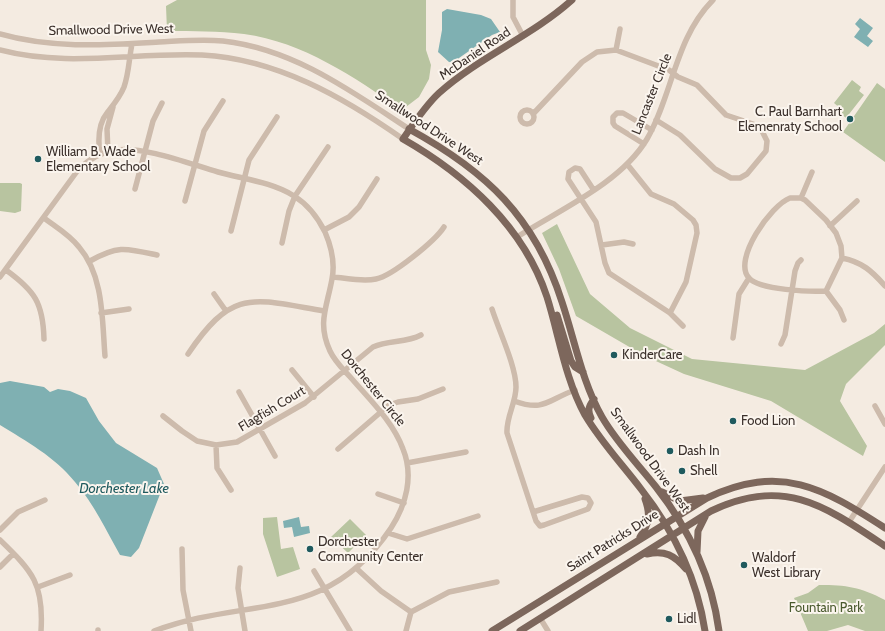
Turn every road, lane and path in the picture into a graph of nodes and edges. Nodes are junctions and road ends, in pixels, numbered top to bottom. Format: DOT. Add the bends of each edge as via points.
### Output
graph roads {
  1 [pos="513,0"];
  2 [pos="572,0"];
  3 [pos="713,0"];
  4 [pos="620,29"];
  5 [pos="0,34"];
  6 [pos="522,36"];
  7 [pos="132,44"];
  8 [pos="0,50"];
  9 [pos="616,50"];
  10 [pos="129,58"];
  11 [pos="673,74"];
  12 [pos="223,102"];
  13 [pos="162,103"];
  14 [pos="113,107"];
  15 [pos="534,114"];
  16 [pos="277,117"];
  17 [pos="656,120"];
  18 [pos="409,129"];
  19 [pos="652,130"];
  20 [pos="404,139"];
  21 [pos="644,144"];
  22 [pos="328,147"];
  23 [pos="108,152"];
  24 [pos="144,152"];
  25 [pos="100,155"];
  26 [pos="627,164"];
  27 [pos="195,166"];
  28 [pos="812,172"];
  29 [pos="377,178"];
  30 [pos="244,179"];
  31 [pos="135,189"];
  32 [pos="594,189"];
  33 [pos="295,196"];
  34 [pos="581,198"];
  35 [pos="801,198"];
  36 [pos="185,201"];
  37 [pos="857,201"];
  38 [pos="44,218"];
  39 [pos="830,226"];
  40 [pos="444,227"];
  41 [pos="324,230"];
  42 [pos="530,230"];
  43 [pos="231,231"];
  44 [pos="517,238"];
  45 [pos="282,243"];
  46 [pos="633,244"];
  47 [pos="602,245"];
  48 [pos="157,255"];
  49 [pos="842,258"];
  50 [pos="801,260"];
  51 [pos="90,261"];
  52 [pos="6,270"];
  53 [pos="538,275"];
  54 [pos="0,277"];
  55 [pos="333,277"];
  56 [pos="749,278"];
  57 [pos="884,282"];
  58 [pos="791,290"];
  59 [pos="826,291"];
  60 [pos="214,294"];
  61 [pos="492,309"];
  62 [pos="129,310"];
  63 [pos="226,311"];
  64 [pos="324,312"];
  65 [pos="102,313"];
  66 [pos="670,313"];
  67 [pos="844,320"];
  68 [pos="683,326"];
  69 [pos="421,335"];
  70 [pos="733,338"];
  71 [pos="44,339"];
  72 [pos="781,344"];
  73 [pos="188,354"];
  74 [pos="105,356"];
  75 [pos="292,370"];
  76 [pos="344,371"];
  77 [pos="583,372"];
  78 [pos="443,389"];
  79 [pos="575,390"];
  80 [pos="239,392"];
  81 [pos="314,396"];
  82 [pos="594,399"];
  83 [pos="514,402"];
  84 [pos="875,406"];
  85 [pos="380,412"];
  86 [pos="163,416"];
  87 [pos="885,424"];
  88 [pos="260,430"];
  89 [pos="216,445"];
  90 [pos="338,448"];
  91 [pos="466,452"];
  92 [pos="610,452"];
  93 [pos="275,456"];
  94 [pos="407,463"];
  95 [pos="885,467"];
  96 [pos="656,487"];
  97 [pos="642,489"];
  98 [pos="231,490"];
  99 [pos="378,494"];
  100 [pos="707,498"];
  101 [pos="45,500"];
  102 [pos="404,503"];
  103 [pos="857,510"];
  104 [pos="711,511"];
  105 [pos="533,512"];
  106 [pos="478,516"];
  107 [pos="677,516"];
  108 [pos="849,522"];
  109 [pos="665,523"];
  110 [pos="684,528"];
  111 [pos="885,528"];
  112 [pos="0,530"];
  113 [pos="388,533"];
  114 [pos="672,535"];
  115 [pos="0,540"];
  116 [pos="638,540"];
  117 [pos="885,546"];
  118 [pos="182,549"];
  119 [pos="13,554"];
  120 [pos="697,554"];
  121 [pos="642,555"];
  122 [pos="0,567"];
  123 [pos="240,568"];
  124 [pos="356,568"];
  125 [pos="314,571"];
  126 [pos="691,574"];
  127 [pos="70,575"];
  128 [pos="497,582"];
  129 [pos="38,587"];
  130 [pos="324,590"];
  131 [pos="242,611"];
  132 [pos="411,612"];
  133 [pos="540,618"];
  134 [pos="189,620"];
  135 [pos="41,631"];
  136 [pos="154,631"];
  137 [pos="191,631"];
  138 [pos="245,631"];
  139 [pos="350,631"];
  140 [pos="406,631"];
  141 [pos="492,631"];
  142 [pos="520,631"];
  143 [pos="548,631"];
  144 [pos="705,631"];
  145 [pos="719,631"];
  1 -- 6 [label="street" via="513,17"];
  2 -- 6 [label="main road, McDaniel Road" via="550,19"];
  3 -- 11 [label="street, Lancaster Circle" via="690,32"];
  4 -- 9 [label="street"];
  5 -- 7 [label="street, Smallwood Drive West" via="56,45"];
  6 -- 18 [label="main road, McDaniel Road" via="439,93"];
  7 -- 10 [label="street"];
  7 -- 18 [label="street, Smallwood Drive West" via="190,40 222,41 267,50 311,68"];
  8 -- 10 [label="street, Smallwood Drive West" via="52,59"];
  9 -- 11 [label="street" via="669,70"];
  9 -- 15 [label="street" via="597,52 582,62"];
  10 -- 14 [label="street" via="125,84"];
  10 -- 20 [label="street, Smallwood Drive West" via="201,55 272,67 322,88"];
  11 -- 17 [label="street, Lancaster Circle"];
  11 -- 17 [label="street" via="697,85 726,114 758,128 765,137 766,151 747,174 740,178 730,178 715,169 680,134"];
  12 -- 27 [label="street" via="204,131"];
  13 -- 24 [label="street" via="153,121"];
  14 -- 23 [label="street" via="107,129"];
  14 -- 25 [label="street" via="106,113 100,127"];
  16 -- 30 [label="street" via="250,157"];
  17 -- 19 [label="street, Lancaster Circle"];
  18 -- 20 [label="main road, McDaniel Road"];
  18 -- 42 [label="main road, Smallwood Drive West" via="438,145 484,179 516,211"];
  19 -- 21 [label="street, Lancaster Circle"];
  19 -- 21 [label="street" via="623,113 617,113 613,117 616,126"];
  20 -- 44 [label="main road, Smallwood Drive West" via="470,186 502,218"];
  21 -- 26 [label="street, Lancaster Circle"];
  22 -- 33 [label="street"];
  23 -- 24 [label="street, Dorchester Circle"];
  23 -- 25 [label="street, Dorchester Circle"];
  24 -- 27 [label="street, Dorchester Circle"];
  24 -- 31 [label="street"];
  25 -- 38 [label="street, Dorchester Circle" via="78,170"];
  26 -- 32 [label="street, Lancaster Circle"];
  26 -- 66 [label="street" via="651,194 674,204 696,225 697,234 686,282"];
  27 -- 30 [label="street, Dorchester Circle"];
  27 -- 36 [label="street"];
  28 -- 35 [label="street"];
  29 -- 41 [label="street" via="352,214"];
  30 -- 33 [label="street, Dorchester Circle"];
  30 -- 43 [label="street"];
  32 -- 34 [label="street, Lancaster Circle"];
  32 -- 34 [label="street" via="580,169 572,169 568,176"];
  33 -- 41 [label="street, Dorchester Circle"];
  33 -- 45 [label="street"];
  34 -- 42 [label="street, Lancaster Circle"];
  34 -- 47 [label="street" via="594,218"];
  35 -- 39 [label="street"];
  35 -- 56 [label="street" via="790,198 782,202 762,225 747,257 745,271"];
  37 -- 39 [label="street"];
  38 -- 51 [label="street" via="76,243"];
  38 -- 52 [label="street, Dorchester Circle"];
  39 -- 49 [label="street" via="838,239"];
  40 -- 55 [label="street" via="430,243 385,276 370,280"];
  41 -- 55 [label="street, Dorchester Circle" via="332,254"];
  42 -- 44 [label="street, Lancaster Circle"];
  42 -- 77 [label="main road, Smallwood Drive West" via="557,285"];
  44 -- 53 [label="main road, Smallwood Drive West"];
  46 -- 47 [label="street" via="624,242"];
  47 -- 66 [label="street" via="609,273"];
  48 -- 51 [label="street" via="120,248"];
  49 -- 57 [label="street" via="866,266"];
  49 -- 59 [label="street"];
  50 -- 58 [label="street" via="796,267"];
  51 -- 65 [label="street" via="98,285"];
  52 -- 54 [label="street, Dorchester Circle"];
  52 -- 71 [label="street" via="27,286 36,298"];
  53 -- 77 [label="main road" via="553,305 570,361"];
  53 -- 79 [label="main road, Smallwood Drive West"];
  55 -- 64 [label="street, Dorchester Circle"];
  56 -- 58 [label="street" via="756,283"];
  56 -- 70 [label="street" via="740,292"];
  58 -- 59 [label="street"];
  58 -- 72 [label="street" via="785,335"];
  59 -- 67 [label="street"];
  60 -- 63 [label="street"];
  61 -- 83 [label="street" via="514,377"];
  62 -- 65 [label="street"];
  63 -- 64 [label="street" via="239,304 259,301"];
  63 -- 73 [label="street" via="215,319"];
  64 -- 76 [label="street, Dorchester Circle" via="327,344"];
  65 -- 74 [label="street"];
  66 -- 68 [label="street"];
  69 -- 76 [label="street, Flagfish Court" via="410,340 373,347"];
  75 -- 81 [label="street"];
  76 -- 81 [label="street, Flagfish Court"];
  76 -- 85 [label="street, Dorchester Circle"];
  77 -- 82 [label="main road, Smallwood Drive West"];
  78 -- 85 [label="street" via="418,399 393,403"];
  79 -- 83 [label="street" via="542,406"];
  79 -- 92 [label="main road, Smallwood Drive West" via="593,429"];
  80 -- 88 [label="street"];
  81 -- 88 [label="street, Flagfish Court"];
  82 -- 92 [label="main road" via="588,411"];
  82 -- 96 [label="main road, Smallwood Drive West" via="609,428"];
  83 -- 105 [label="street" via="507,433"];
  84 -- 87 [label="street"];
  85 -- 90 [label="street"];
  85 -- 94 [label="street, Dorchester Circle" via="398,437"];
  86 -- 89 [label="street, Flagfish Court" via="197,441"];
  88 -- 89 [label="street, Flagfish Court" via="237,442"];
  88 -- 93 [label="street"];
  89 -- 98 [label="street" via="217,468"];
  91 -- 94 [label="street"];
  92 -- 97 [label="main road, Smallwood Drive West"];
  94 -- 102 [label="street, Dorchester Circle" via="408,482"];
  95 -- 103 [label="street"];
  96 -- 100 [label="main road" via="669,497 680,501"];
  96 -- 107 [label="main road, Smallwood Drive West"];
  97 -- 109 [label="main road, Smallwood Drive West"];
  97 -- 116 [label="main road" via="649,510 649,520"];
  99 -- 102 [label="street"];
  100 -- 103 [label="main road, Saint Patricks Drive" via="748,483 782,481 817,490"];
  100 -- 107 [label="main road, Saint Patricks Drive"];
  101 -- 112 [label="street" via="18,512"];
  102 -- 113 [label="street, Dorchester Circle"];
  103 -- 108 [label="street"];
  103 -- 111 [label="main road, Saint Patricks Drive"];
  104 -- 108 [label="main road, Saint Patricks Drive" via="750,497 786,496 828,509"];
  104 -- 110 [label="main road, Saint Patricks Drive"];
  104 -- 120 [label="main road" via="703,519 698,531"];
  105 -- 105 [label="street" via="582,497 588,498 591,506 542,526 536,523"];
  106 -- 113 [label="street" via="407,539"];
  107 -- 109 [label="main road, Saint Patricks Drive"];
  107 -- 110 [label="main road, Smallwood Drive West"];
  108 -- 117 [label="main road, Saint Patricks Drive"];
  109 -- 114 [label="main road, Smallwood Drive West"];
  109 -- 116 [label="main road, Saint Patricks Drive"];
  110 -- 114 [label="main road, Saint Patricks Drive"];
  110 -- 120 [label="main road, Smallwood Drive West"];
  113 -- 124 [label="street, Dorchester Circle"];
  114 -- 121 [label="main road, Saint Patricks Drive"];
  114 -- 126 [label="main road, Smallwood Drive West"];
  115 -- 119 [label="street"];
  116 -- 141 [label="main road, Saint Patricks Drive"];
  118 -- 134 [label="street" via="183,590"];
  119 -- 122 [label="street"];
  119 -- 129 [label="street" via="25,565"];
  120 -- 145 [label="main road, Smallwood Drive West" via="714,602"];
  121 -- 126 [label="main road" via="658,552 668,554 679,560"];
  121 -- 133 [label="main road, Saint Patricks Drive"];
  123 -- 131 [label="street" via="238,588"];
  124 -- 130 [label="street, Dorchester Circle"];
  124 -- 132 [label="street" via="381,591"];
  125 -- 130 [label="street"];
  126 -- 144 [label="main road, Smallwood Drive West" via="701,605"];
  127 -- 129 [label="street"];
  128 -- 132 [label="street" via="449,592"];
  129 -- 135 [label="street"];
  130 -- 131 [label="street, Dorchester Circle" via="286,603"];
  130 -- 139 [label="street"];
  131 -- 134 [label="street, Dorchester Circle"];
  131 -- 138 [label="street"];
  132 -- 140 [label="street"];
  133 -- 142 [label="main road, Saint Patricks Drive"];
  133 -- 143 [label="street"];
  134 -- 136 [label="street, Dorchester Circle"];
  134 -- 137 [label="street"];
}
